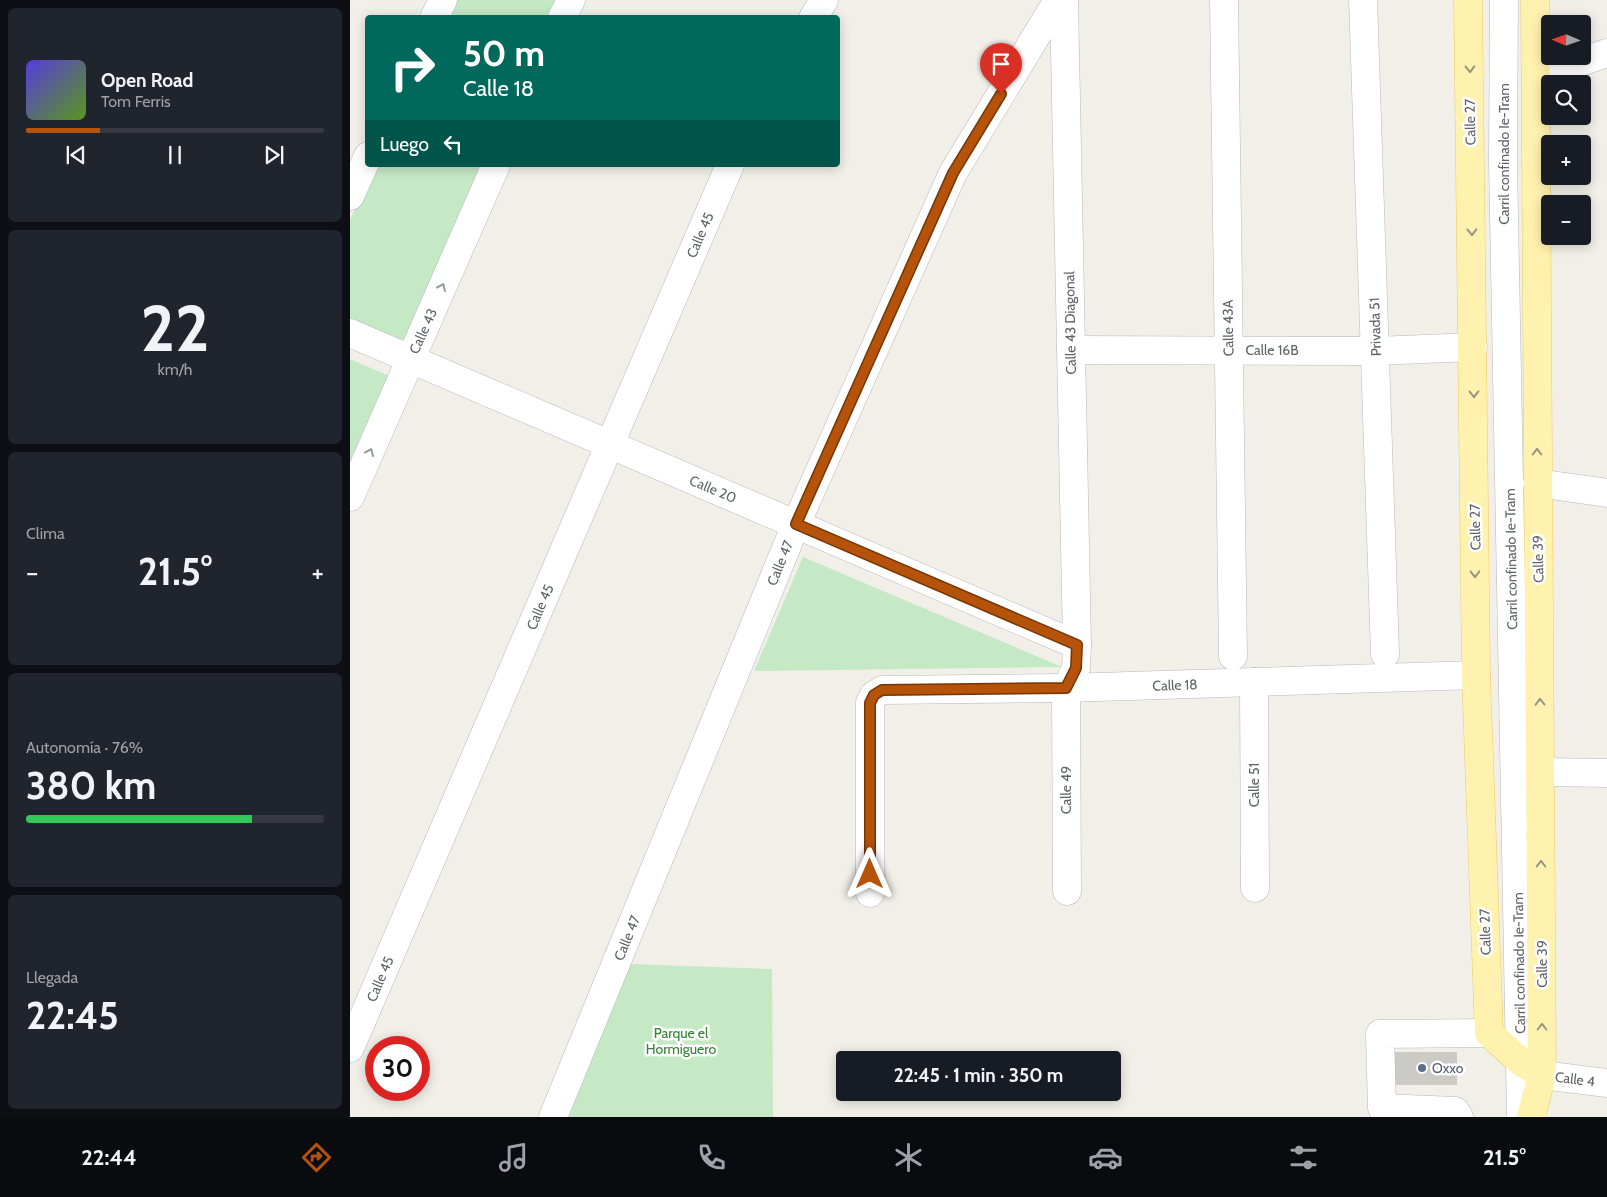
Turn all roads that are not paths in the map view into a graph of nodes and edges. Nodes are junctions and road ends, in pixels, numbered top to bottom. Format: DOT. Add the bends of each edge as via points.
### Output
graph roads {
  1 [pos="443,0"];
  2 [pos="572,0"];
  3 [pos="824,0"];
  4 [pos="1058,0"];
  5 [pos="1064,0"];
  6 [pos="1224,0"];
  7 [pos="1363,0"];
  8 [pos="1504,0"];
  9 [pos="1535,0"];
  10 [pos="1468,10"];
  11 [pos="436,15"];
  12 [pos="564,15"];
  13 [pos="815,15"];
  14 [pos="1607,53"];
  15 [pos="1536,77"];
  16 [pos="365,163"];
  17 [pos="495,167"];
  18 [pos="729,167"];
  19 [pos="350,196"];
  20 [pos="350,333"];
  21 [pos="1473,347"];
  22 [pos="1071,350"];
  23 [pos="1228,350"];
  24 [pos="1376,351"];
  25 [pos="411,359"];
  26 [pos="609,444"];
  27 [pos="1538,483"];
  28 [pos="1607,493"];
  29 [pos="350,497"];
  30 [pos="796,524"];
  31 [pos="1077,645"];
  32 [pos="1385,654"];
  33 [pos="1233,656"];
  34 [pos="1476,674"];
  35 [pos="1254,682"];
  36 [pos="1066,688"];
  37 [pos="1540,772"];
  38 [pos="1607,773"];
  39 [pos="1254,888"];
  40 [pos="1067,891"];
  41 [pos="870,893"];
  42 [pos="1489,1033"];
  43 [pos="350,1048"];
  44 [pos="1532,1069"];
  45 [pos="1607,1083"];
  46 [pos="1457,1114"];
  47 [pos="553,1117"];
  48 [pos="1521,1117"];
  49 [pos="1531,1117"];
  1 -- 11 [label="street"];
  2 -- 12 [label="street"];
  3 -- 13 [label="street"];
  4 -- 30 [label="street, Calle 47" via="953,173"];
  5 -- 22 [label="street, Calle 43 Diagonal"];
  6 -- 23 [label="street, Calle 43A"];
  7 -- 24 [label="street, Privada 51"];
  8 -- 44 [label="street, Carril confinado Ie-Tram" via="1504,180"];
  9 -- 15 [label="main road, Calle 39"];
  10 -- 21 [label="main road, Calle 27, one-way"];
  14 -- 15 [label="street"];
  27 -- 15 [label="main road, Calle 39, one-way"];
  16 -- 19 [label="street"];
  25 -- 17 [label="street, Calle 43, one-way"];
  18 -- 26 [label="street, Calle 45"];
  20 -- 25 [label="street, Calle 20"];
  21 -- 24 [label="street, Calle 16B"];
  21 -- 34 [label="main road, Calle 27, one-way"];
  22 -- 23 [label="street, Calle 16B"];
  22 -- 31 [label="street, Calle 43 Diagonal"];
  23 -- 24 [label="street, Calle 16B"];
  23 -- 33 [label="street, Calle 43A"];
  24 -- 32 [label="street, Privada 51"];
  25 -- 26 [label="street, Calle 20"];
  29 -- 25 [label="street, Calle 43, one-way"];
  26 -- 30 [label="street, Calle 20"];
  26 -- 43 [label="street, Calle 45"];
  27 -- 28 [label="street"];
  37 -- 27 [label="main road, Calle 39, one-way"];
  30 -- 31 [label="street, Calle 20"];
  30 -- 47 [label="street, Calle 47"];
  31 -- 36 [label="street, Calle 43 Diagonal" via="1076,668"];
  34 -- 35 [label="street, Calle 18"];
  34 -- 42 [label="main road, Calle 27"];
  35 -- 36 [label="street, Calle 18"];
  35 -- 39 [label="street, Calle 51"];
  36 -- 40 [label="street, Calle 49"];
  36 -- 41 [label="street, Calle 18" via="882,690 874,695 870,703"];
  37 -- 38 [label="street"];
  44 -- 37 [label="main road, Calle 39, one-way"];
  42 -- 44 [label="main road"];
  42 -- 46 [label="street" via="1380,1034 1382,1108"];
  44 -- 45 [label="street, Calle 4"];
  44 -- 48 [label="street, Carril confinado Ie-Tram"];
  44 -- 49 [label="main road, Calle 39"];
}
